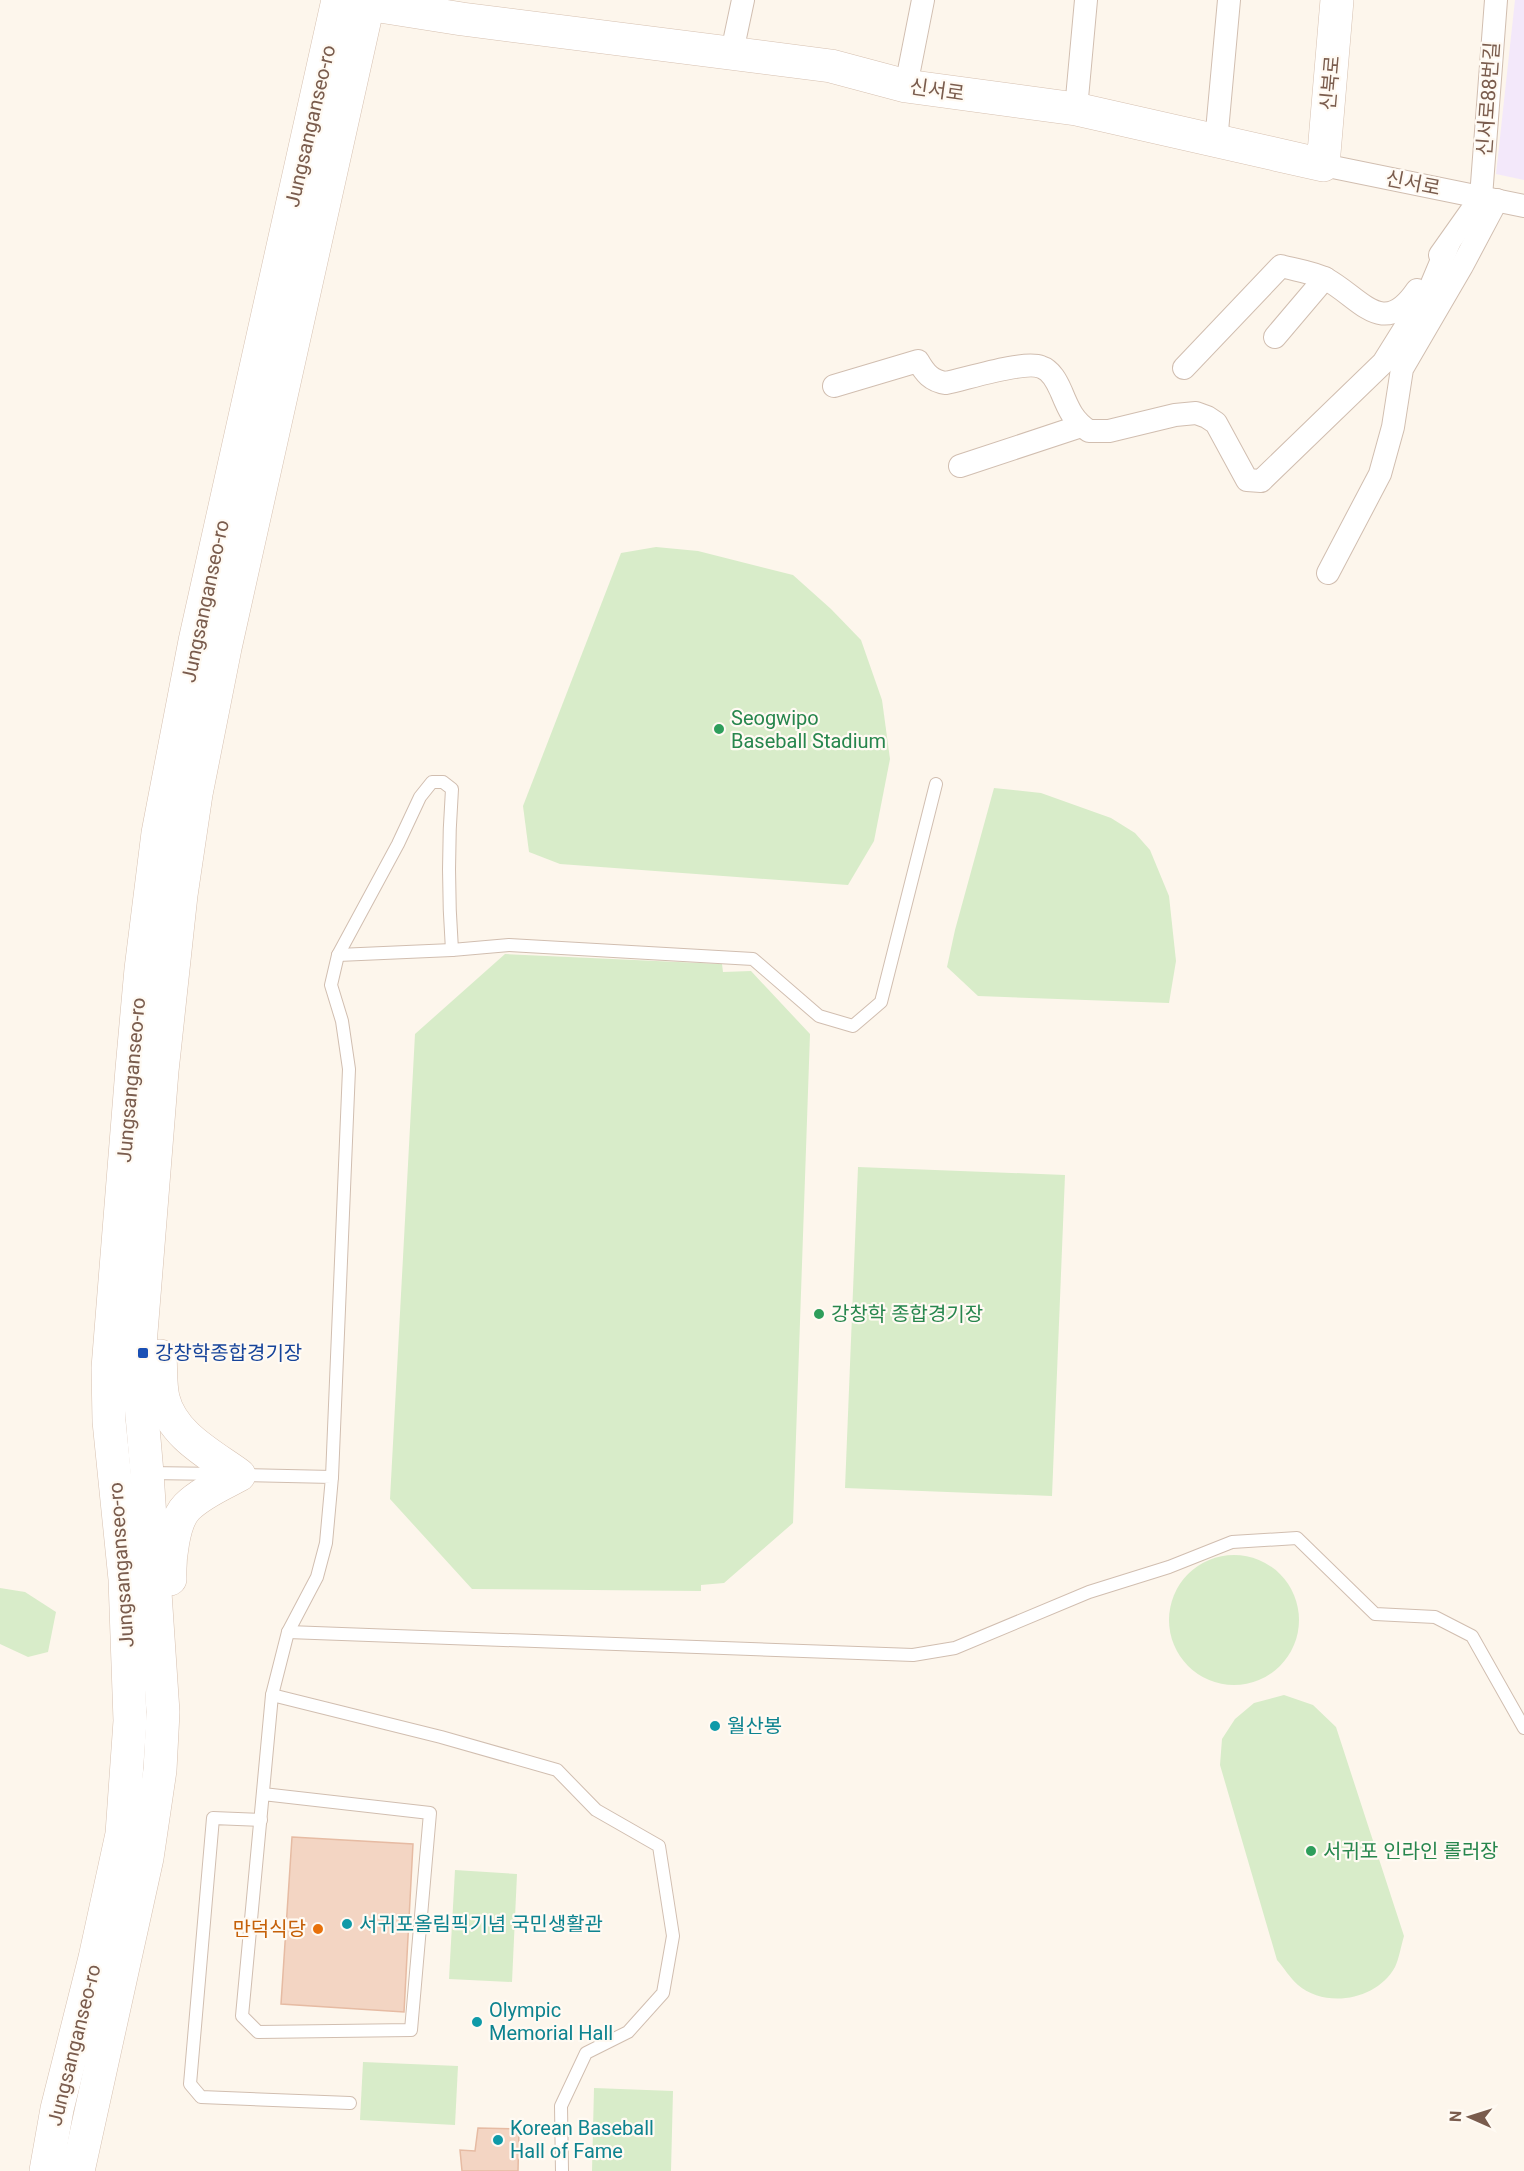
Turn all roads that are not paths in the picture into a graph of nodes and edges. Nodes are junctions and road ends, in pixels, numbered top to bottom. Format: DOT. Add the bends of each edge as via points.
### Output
graph roads {
  1 [pos="743,0"];
  2 [pos="923,0"];
  3 [pos="1086,0"];
  4 [pos="1229,0"];
  5 [pos="1337,0"];
  6 [pos="1496,0"];
  7 [pos="355,1"];
  8 [pos="464,10"];
  9 [pos="732,52"];
  10 [pos="906,86"];
  11 [pos="1076,109"];
  12 [pos="1216,141"];
  13 [pos="1323,165"];
  14 [pos="1489,199"];
  15 [pos="1524,206"];
  16 [pos="1449,243"];
  17 [pos="1325,278"];
  18 [pos="1275,337"];
  19 [pos="1184,368"];
  20 [pos="834,386"];
  21 [pos="1081,426"];
  22 [pos="960,466"];
  23 [pos="1328,573"];
  24 [pos="936,783"];
  25 [pos="452,950"];
  26 [pos="338,955"];
  27 [pos="150,1235"];
  28 [pos="131,1472"];
  29 [pos="239,1475"];
  30 [pos="332,1477"];
  31 [pos="288,1632"];
  32 [pos="272,1695"];
  33 [pos="163,1712"];
  34 [pos="1524,1728"];
  35 [pos="262,1794"];
  36 [pos="261,1820"];
  37 [pos="350,2103"];
  38 [pos="46,2171"];
  39 [pos="78,2171"];
  40 [pos="562,2171"];
  1 -- 9 [label="street"];
  2 -- 10 [label="street"];
  3 -- 11 [label="street"];
  4 -- 12 [label="street"];
  5 -- 13 [label="main road, 신북로"];
  6 -- 14 [label="street, 신서로88번길"];
  7 -- 8 [label="main road, 신서로"];
  7 -- 27 [label="main road, Jungsanganseo-ro" via="196,794 172,972"];
  7 -- 28 [label="main road, Jungsanganseo-ro" via="195,641 158,833 141,969 108,1368 109,1420"];
  8 -- 9 [label="main road, 신서로"];
  9 -- 10 [label="main road, 신서로" via="831,66"];
  10 -- 11 [label="main road, 신서로"];
  11 -- 12 [label="main road, 신서로"];
  12 -- 13 [label="main road, 신서로"];
  13 -- 14 [label="street, 신서로"];
  14 -- 15 [label="street, 신서로"];
  14 -- 16 [label="street"];
  14 -- 23 [label="street" via="1462,266 1402,369 1393,427 1380,474"];
  16 -- 17 [label="street" via="1409,302 1394,314 1363,306"];
  16 -- 21 [label="street" via="1431,286 1383,363 1261,481 1247,480 1216,423 1196,413 1109,431 1089,432"];
  17 -- 18 [label="street"];
  17 -- 19 [label="street" via="1281,266"];
  20 -- 21 [label="street" via="918,361 936,382 946,383 1038,365 1058,384 1072,417"];
  21 -- 22 [label="street"];
  24 -- 25 [label="lane" via="881,1002 853,1026 819,1016 753,959 509,945"];
  25 -- 26 [label="lane"];
  25 -- 26 [label="lane" via="448,837 452,789 443,782 432,782 420,797"];
  26 -- 30 [label="lane" via="331,985 342,1021 349,1069"];
  27 -- 28 [label="main road, Jungsanganseo-ro"];
  27 -- 29 [label="main road" via="159,1273 163,1397 172,1419 189,1439"];
  28 -- 29 [label="lane"];
  28 -- 33 [label="main road, Jungsanganseo-ro"];
  28 -- 38 [label="main road, Jungsanganseo-ro" via="125,1579 130,1721 122,1834"];
  29 -- 30 [label="lane"];
  29 -- 33 [label="main road" via="185,1508 176,1528 170,1564 171,1666"];
  30 -- 31 [label="lane" via="326,1543 317,1577"];
  31 -- 32 [label="lane"];
  31 -- 34 [label="lane" via="913,1655 955,1648 1089,1592 1232,1542 1297,1538 1375,1614 1435,1617 1472,1636"];
  32 -- 35 [label="lane"];
  32 -- 40 [label="lane" via="557,1770 596,1810 659,1846 673,1936 663,1993 628,2032 586,2053 561,2106"];
  33 -- 39 [label="main road, Jungsanganseo-ro" via="160,1770 147,1858"];
  35 -- 36 [label="lane"];
  35 -- 36 [label="lane" via="430,1813 411,2030 258,2032 242,2016"];
  36 -- 37 [label="lane" via="213,1818 189,2084 201,2097"];
}
